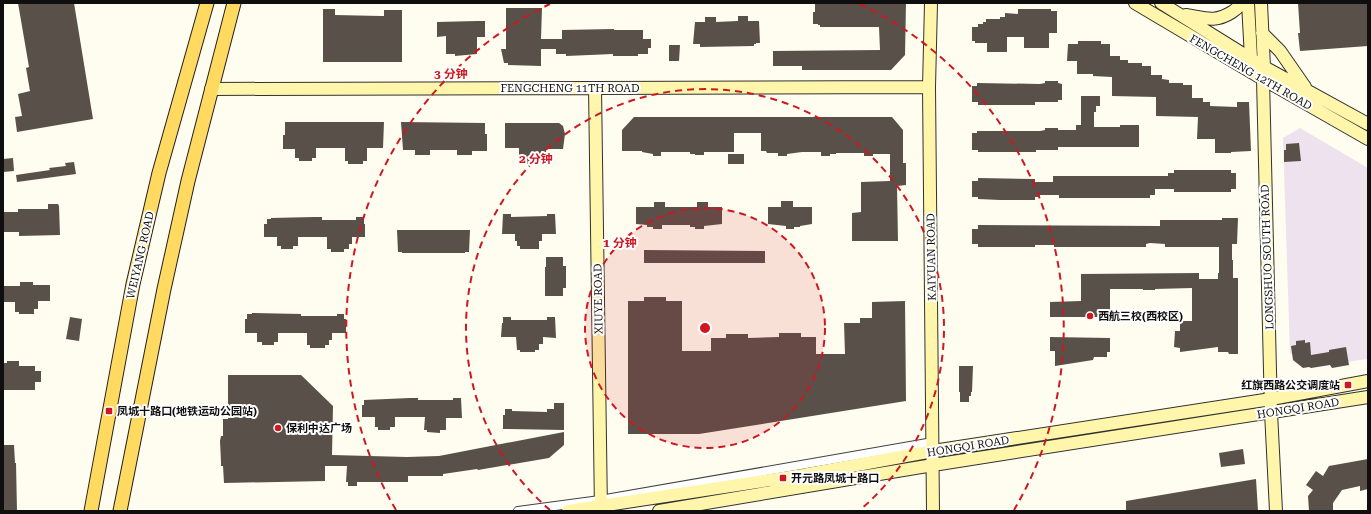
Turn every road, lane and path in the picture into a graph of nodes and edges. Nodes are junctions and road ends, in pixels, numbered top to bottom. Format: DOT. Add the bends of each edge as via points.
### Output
graph roads {
  1 [pos="207,3"];
  2 [pos="234,3"];
  3 [pos="931,3"];
  4 [pos="1136,3"];
  5 [pos="1161,3"];
  6 [pos="1240,3"];
  7 [pos="1248,3"];
  8 [pos="1261,3"];
  9 [pos="1179,14"];
  10 [pos="1262,33"];
  11 [pos="1251,58"];
  12 [pos="1263,73"];
  13 [pos="929,87"];
  14 [pos="595,88"];
  15 [pos="211,89"];
  16 [pos="1307,90"];
  17 [pos="1368,124"];
  18 [pos="1368,139"];
  19 [pos="1368,381"];
  20 [pos="1368,397"];
  21 [pos="1271,399"];
  22 [pos="1271,412"];
  23 [pos="933,446"];
  24 [pos="933,465"];
  25 [pos="600,506"];
  26 [pos="91,511"];
  27 [pos="120,511"];
  28 [pos="518,511"];
  29 [pos="568,511"];
  30 [pos="659,511"];
  31 [pos="933,511"];
  32 [pos="1276,511"];
  1 -- 26 [label="main road, WEIYANG ROAD" via="159,173 133,284"];
  2 -- 15 [label="main road"];
  3 -- 13 [label="street, KAIYUAN ROAD"];
  4 -- 12 [label="street, FENGCHENG 12TH ROAD"];
  5 -- 9 [label="street, FENGCHENG 12TH ROAD"];
  6 -- 9 [label="street" via="1239,8 1214,20"];
  7 -- 11 [label="street"];
  8 -- 10 [label="street, LONGSHUO SOUTH ROAD"];
  9 -- 11 [label="street, FENGCHENG 12TH ROAD"];
  10 -- 12 [label="street, LONGSHUO SOUTH ROAD"];
  10 -- 16 [label="street" via="1280,52"];
  11 -- 12 [label="street, FENGCHENG 12TH ROAD"];
  12 -- 16 [label="street, FENGCHENG 12TH ROAD"];
  12 -- 18 [label="street, FENGCHENG 12TH ROAD"];
  12 -- 21 [label="street, LONGSHUO SOUTH ROAD"];
  13 -- 14 [label="street, FENGCHENG 11TH ROAD"];
  13 -- 23 [label="street, KAIYUAN ROAD"];
  14 -- 15 [label="street, FENGCHENG 11TH ROAD"];
  14 -- 25 [label="street, XIUYE ROAD"];
  15 -- 27 [label="main road" via="164,289"];
  16 -- 17 [label="street, FENGCHENG 12TH ROAD"];
  19 -- 21 [label="street, HONGQI ROAD"];
  20 -- 22 [label="street, HONGQI ROAD"];
  21 -- 22 [label="street, LONGSHUO SOUTH ROAD"];
  21 -- 23 [label="street, HONGQI ROAD"];
  22 -- 24 [label="street, HONGQI ROAD"];
  22 -- 32 [label="street, LONGSHUO SOUTH ROAD"];
  23 -- 24 [label="street, KAIYUAN ROAD"];
  23 -- 25 [label="street, HONGQI ROAD" via="803,475"];
  24 -- 30 [label="street, HONGQI ROAD"];
  24 -- 31 [label="street, KAIYUAN ROAD"];
  25 -- 28 [label="street"];
  25 -- 29 [label="street, HONGQI ROAD"];
}
